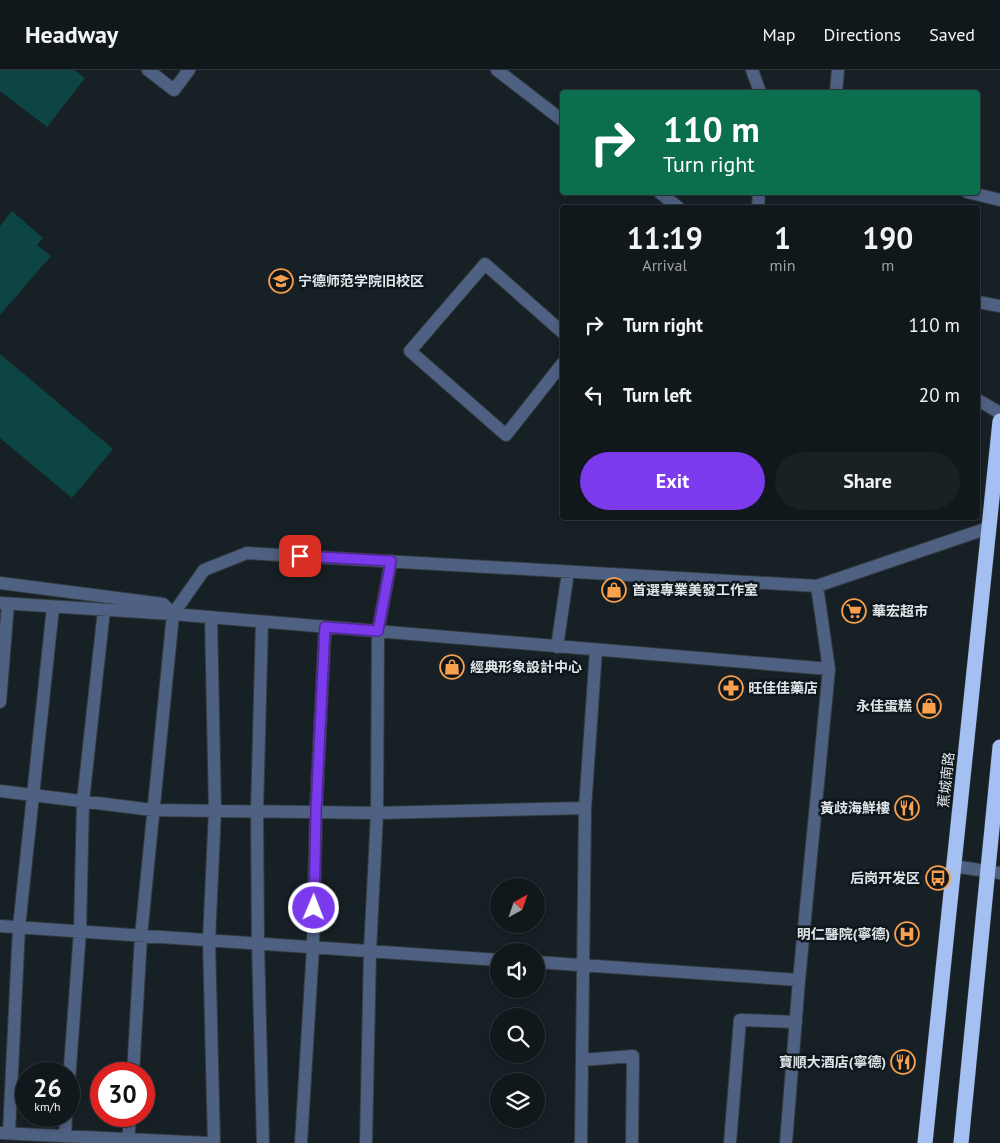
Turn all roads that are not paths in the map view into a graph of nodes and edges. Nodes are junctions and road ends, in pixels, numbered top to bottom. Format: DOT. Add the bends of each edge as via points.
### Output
graph roads {
  1 [pos="148,70"];
  2 [pos="189,70"];
  3 [pos="497,70"];
  4 [pos="752,70"];
  5 [pos="838,70"];
  6 [pos="759,90"];
  7 [pos="836,90"];
  8 [pos="560,118"];
  9 [pos="663,195"];
  10 [pos="979,195"];
  11 [pos="1000,200"];
  12 [pos="675,205"];
  13 [pos="980,302"];
  14 [pos="1000,306"];
  15 [pos="560,330"];
  16 [pos="560,367"];
  17 [pos="980,401"];
  18 [pos="1000,413"];
  19 [pos="1000,421"];
  20 [pos="988,528"];
  21 [pos="391,561"];
  22 [pos="568,572"];
  23 [pos="0,583"];
  24 [pos="817,586"];
  25 [pos="4,604"];
  26 [pos="53,607"];
  27 [pos="104,610"];
  28 [pos="173,614"];
  29 [pos="211,617"];
  30 [pos="262,622"];
  31 [pos="325,627"];
  32 [pos="378,631"];
  33 [pos="557,647"];
  34 [pos="596,650"];
  35 [pos="829,669"];
  36 [pos="0,702"];
  37 [pos="1000,747"];
  38 [pos="0,791"];
  39 [pos="33,795"];
  40 [pos="83,801"];
  41 [pos="585,808"];
  42 [pos="153,810"];
  43 [pos="215,810"];
  44 [pos="257,811"];
  45 [pos="316,812"];
  46 [pos="377,813"];
  47 [pos="953,866"];
  48 [pos="994,872"];
  49 [pos="0,926"];
  50 [pos="19,928"];
  51 [pos="80,932"];
  52 [pos="142,936"];
  53 [pos="209,940"];
  54 [pos="258,944"];
  55 [pos="313,947"];
  56 [pos="370,951"];
  57 [pos="490,959"];
  58 [pos="545,963"];
  59 [pos="583,965"];
  60 [pos="799,980"];
  61 [pos="796,1022"];
  62 [pos="582,1060"];
  63 [pos="70,1062"];
  64 [pos="134,1062"];
  65 [pos="65,1127"];
  66 [pos="129,1127"];
  67 [pos="5,1133"];
  68 [pos="65,1136"];
  69 [pos="128,1141"];
  70 [pos="208,1143"];
  71 [pos="214,1143"];
  72 [pos="263,1143"];
  73 [pos="302,1143"];
  74 [pos="366,1143"];
  75 [pos="581,1143"];
  76 [pos="632,1143"];
  77 [pos="730,1143"];
  78 [pos="786,1143"];
  79 [pos="925,1143"];
  80 [pos="961,1143"];
  1 -- 2 [label="street" via="174,90"];
  3 -- 8 [label="street"];
  4 -- 6 [label="street"];
  5 -- 7 [label="street"];
  9 -- 12 [label="street"];
  10 -- 11 [label="street"];
  13 -- 14 [label="street"];
  15 -- 16 [label="street" via="485,264 410,351 506,435"];
  17 -- 18 [label="street"];
  19 -- 20 [label="highway, 蕉城南路"];
  20 -- 24 [label="street"];
  20 -- 47 [label="highway, 蕉城南路"];
  21 -- 22 [label="street"];
  21 -- 28 [label="street" via="246,553 204,570"];
  21 -- 32 [label="street"];
  22 -- 24 [label="street"];
  22 -- 33 [label="street"];
  23 -- 28 [label="street" via="163,604"];
  24 -- 35 [label="street"];
  25 -- 26 [label="street"];
  25 -- 36 [label="street"];
  26 -- 27 [label="street"];
  26 -- 39 [label="street"];
  27 -- 28 [label="street"];
  27 -- 40 [label="street"];
  28 -- 29 [label="street"];
  28 -- 42 [label="street"];
  29 -- 30 [label="street"];
  29 -- 43 [label="street"];
  30 -- 31 [label="street"];
  30 -- 44 [label="street"];
  31 -- 32 [label="street"];
  31 -- 45 [label="street"];
  32 -- 33 [label="street"];
  32 -- 46 [label="street"];
  33 -- 34 [label="street"];
  34 -- 35 [label="street"];
  34 -- 41 [label="street"];
  35 -- 60 [label="street"];
  37 -- 48 [label="highway"];
  38 -- 39 [label="street"];
  39 -- 40 [label="street"];
  39 -- 50 [label="street"];
  40 -- 42 [label="street"];
  40 -- 51 [label="street"];
  41 -- 46 [label="street"];
  41 -- 59 [label="street"];
  42 -- 43 [label="street"];
  42 -- 52 [label="street"];
  43 -- 44 [label="street"];
  43 -- 53 [label="street"];
  44 -- 45 [label="street"];
  44 -- 54 [label="street"];
  45 -- 46 [label="street"];
  45 -- 55 [label="street"];
  46 -- 56 [label="street"];
  47 -- 48 [label="street"];
  47 -- 79 [label="highway, 蕉城南路"];
  48 -- 80 [label="highway"];
  49 -- 50 [label="street"];
  50 -- 51 [label="street"];
  50 -- 67 [label="street"];
  51 -- 52 [label="street"];
  51 -- 63 [label="street"];
  52 -- 53 [label="street"];
  52 -- 64 [label="street"];
  53 -- 54 [label="street"];
  53 -- 71 [label="street"];
  54 -- 55 [label="street"];
  54 -- 72 [label="street"];
  55 -- 56 [label="street"];
  55 -- 73 [label="street"];
  56 -- 57 [label="street"];
  56 -- 74 [label="street"];
  58 -- 59 [label="street"];
  59 -- 60 [label="street"];
  59 -- 62 [label="street"];
  60 -- 61 [label="street"];
  61 -- 77 [label="street" via="740,1020"];
  61 -- 78 [label="street"];
  62 -- 75 [label="street"];
  62 -- 76 [label="street" via="633,1056"];
  65 -- 68 [label="street"];
  66 -- 69 [label="street"];
  67 -- 68 [label="street"];
  68 -- 69 [label="street"];
  69 -- 70 [label="street"];
}
